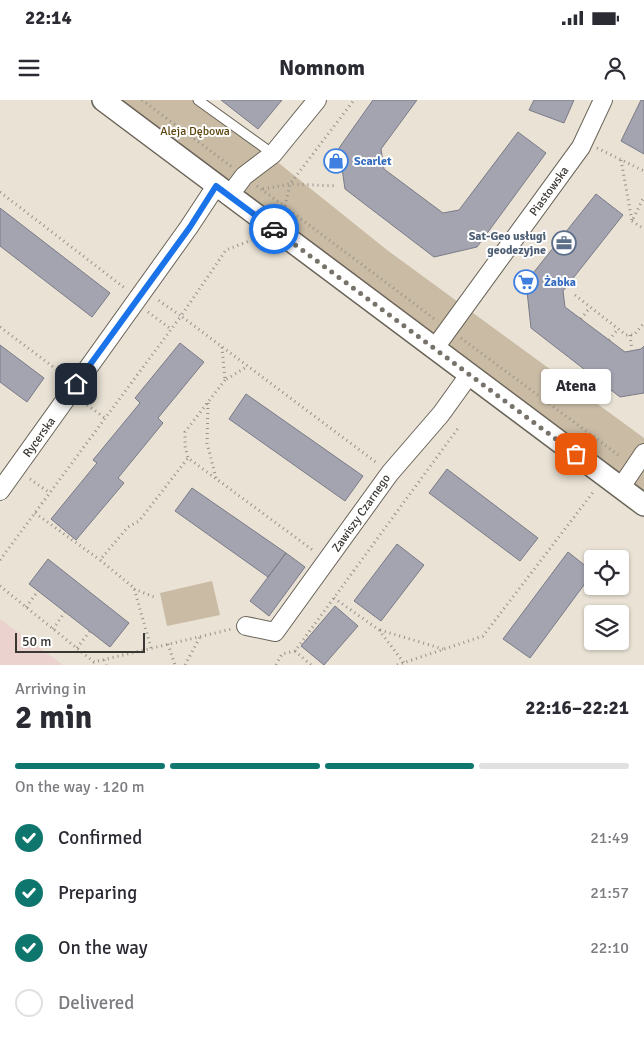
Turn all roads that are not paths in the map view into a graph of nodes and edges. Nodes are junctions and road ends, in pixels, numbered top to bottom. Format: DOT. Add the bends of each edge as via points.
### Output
graph roads {
  1 [pos="103,100"];
  2 [pos="198,100"];
  3 [pos="317,100"];
  4 [pos="603,100"];
  5 [pos="273,154"];
  6 [pos="223,191"];
  7 [pos="434,349"];
  8 [pos="469,375"];
  9 [pos="639,460"];
  10 [pos="621,487"];
  11 [pos="0,491"];
  12 [pos="644,505"];
  13 [pos="246,626"];
  1 -- 6 [label="street"];
  2 -- 5 [label="lane"];
  3 -- 5 [label="street"];
  4 -- 7 [label="street, Piastowska" via="584,141"];
  5 -- 6 [label="street"];
  6 -- 7 [label="street"];
  6 -- 11 [label="street, Rycerska" via="190,227"];
  7 -- 8 [label="street"];
  8 -- 10 [label="street"];
  8 -- 13 [label="street, Zawiszy Czarnego" via="441,414 390,473 275,632"];
  9 -- 10 [label="street"];
  10 -- 12 [label="street"];
}
